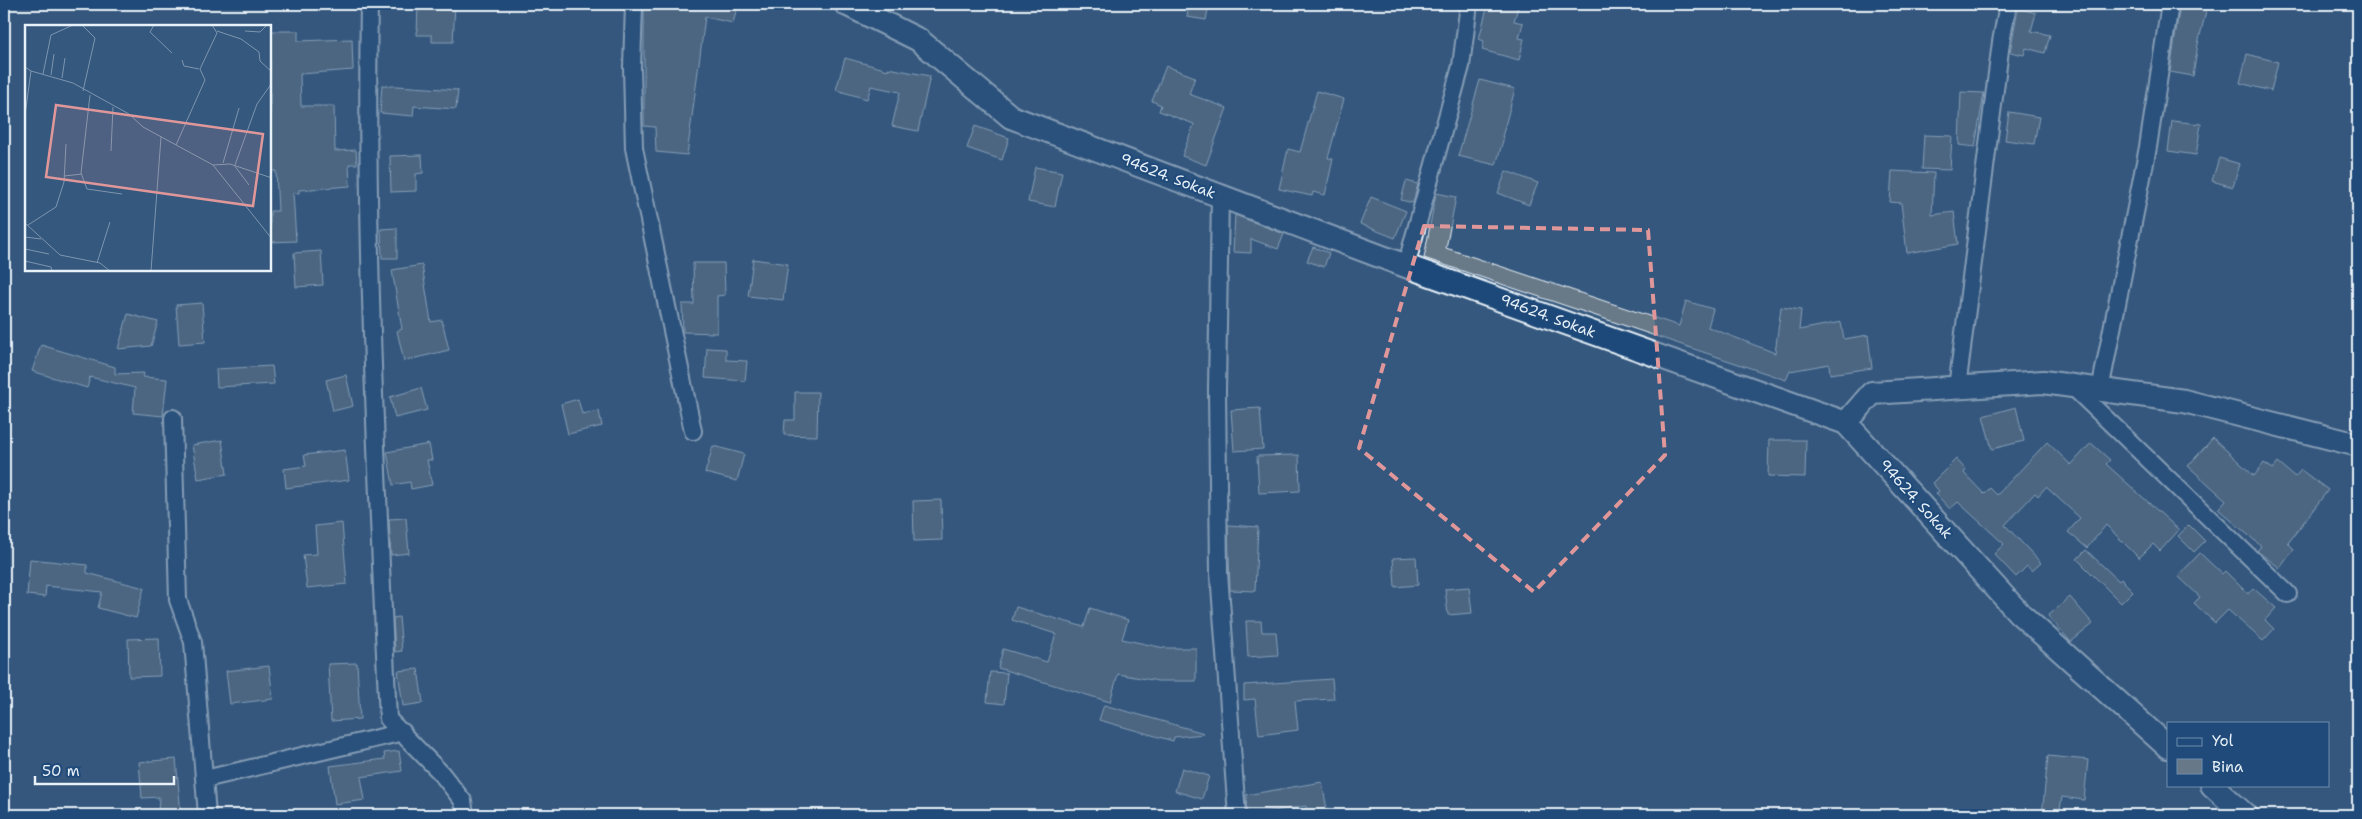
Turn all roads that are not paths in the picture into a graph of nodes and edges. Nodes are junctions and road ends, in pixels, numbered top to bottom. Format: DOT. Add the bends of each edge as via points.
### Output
graph roads {
  1 [pos="369,4"];
  2 [pos="634,4"];
  3 [pos="846,4"];
  4 [pos="1469,4"];
  5 [pos="2008,4"];
  6 [pos="2170,4"];
  7 [pos="1220,195"];
  8 [pos="1406,266"];
  9 [pos="2072,386"];
  10 [pos="1957,388"];
  11 [pos="2100,390"];
  12 [pos="173,418"];
  13 [pos="1846,423"];
  14 [pos="694,431"];
  15 [pos="2358,445"];
  16 [pos="2288,594"];
  17 [pos="403,732"];
  18 [pos="2167,746"];
  19 [pos="205,779"];
  20 [pos="2213,786"];
  21 [pos="207,815"];
  22 [pos="465,815"];
  23 [pos="1237,815"];
  24 [pos="2246,815"];
  1 -- 17 [label="street" via="367,132 388,719"];
  2 -- 14 [label="street" via="634,148"];
  3 -- 7 [label="street, 94624. Sokak" via="919,40 1011,117"];
  4 -- 8 [label="street" via="1461,66"];
  5 -- 10 [label="street"];
  6 -- 11 [label="street" via="2148,147"];
  7 -- 8 [label="street, 94624. Sokak"];
  7 -- 23 [label="street" via="1219,573"];
  8 -- 13 [label="street, 94624. Sokak"];
  9 -- 10 [label="street" via="2043,382"];
  9 -- 11 [label="street"];
  9 -- 16 [label="street"];
  10 -- 13 [label="street" via="1872,393"];
  11 -- 15 [label="street" via="2184,401"];
  12 -- 19 [label="street" via="178,600 194,642"];
  13 -- 18 [label="street, 94624. Sokak" via="2018,613"];
  17 -- 19 [label="street"];
  17 -- 22 [label="street" via="463,801"];
  19 -- 21 [label="street"];
  20 -- 24 [label="street"];
}
